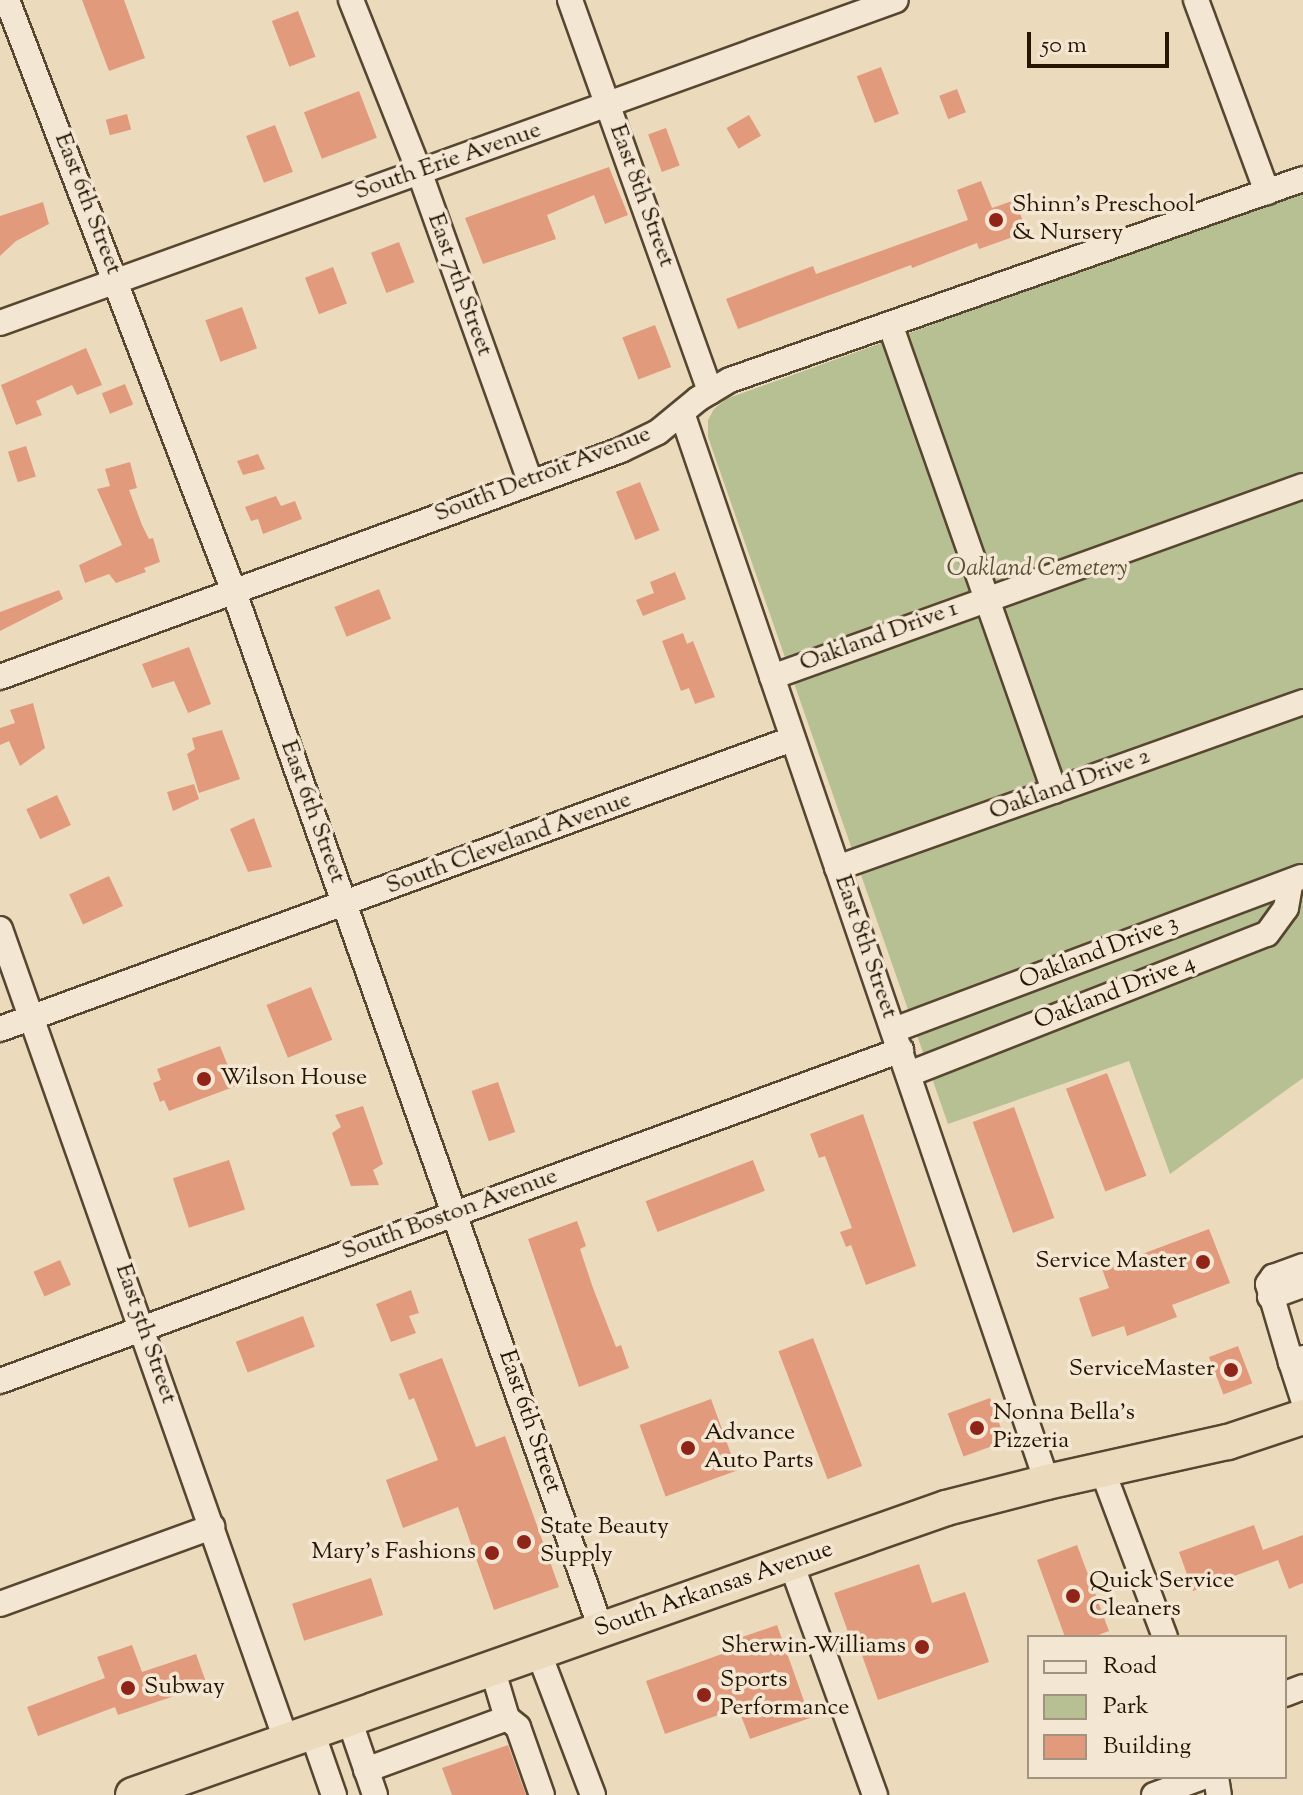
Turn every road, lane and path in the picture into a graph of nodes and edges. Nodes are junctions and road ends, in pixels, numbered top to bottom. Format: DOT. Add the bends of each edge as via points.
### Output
graph roads {
  1 [pos="7,0"];
  2 [pos="351,0"];
  3 [pos="570,0"];
  4 [pos="1196,0"];
  5 [pos="888,1"];
  6 [pos="609,106"];
  7 [pos="419,171"];
  8 [pos="1303,179"];
  9 [pos="1267,192"];
  10 [pos="116,280"];
  11 [pos="0,323"];
  12 [pos="890,324"];
  13 [pos="710,392"];
  14 [pos="682,413"];
  15 [pos="530,481"];
  16 [pos="1303,486"];
  17 [pos="234,592"];
  18 [pos="986,598"];
  19 [pos="0,677"];
  20 [pos="772,677"];
  21 [pos="1303,702"];
  22 [pos="792,739"];
  23 [pos="1054,791"];
  24 [pos="837,868"];
  25 [pos="1297,878"];
  26 [pos="344,905"];
  27 [pos="0,929"];
  28 [pos="32,1018"];
  29 [pos="0,1029"];
  30 [pos="897,1040"];
  31 [pos="909,1074"];
  32 [pos="456,1213"];
  33 [pos="1303,1266"];
  34 [pos="1303,1275"];
  35 [pos="1303,1285"];
  36 [pos="1268,1293"];
  37 [pos="144,1331"];
  38 [pos="1297,1360"];
  39 [pos="0,1381"];
  40 [pos="1303,1399"];
  41 [pos="1303,1417"];
  42 [pos="1103,1472"];
  43 [pos="1047,1482"];
  44 [pos="212,1527"];
  45 [pos="791,1563"];
  46 [pos="0,1604"];
  47 [pos="601,1629"];
  48 [pos="1164,1635"];
  49 [pos="538,1651"];
  50 [pos="492,1668"];
  51 [pos="507,1718"];
  52 [pos="349,1719"];
  53 [pos="299,1736"];
  54 [pos="366,1770"];
  55 [pos="1198,1779"];
  56 [pos="133,1795"];
  57 [pos="334,1795"];
  58 [pos="375,1795"];
  59 [pos="542,1795"];
  60 [pos="593,1795"];
  61 [pos="875,1795"];
  62 [pos="1154,1795"];
  1 -- 10 [label="street, East 6th Street"];
  2 -- 7 [label="street, East 7th Street"];
  3 -- 6 [label="street, East 8th Street"];
  4 -- 9 [label="street"];
  5 -- 6 [label="street, South Erie Avenue"];
  6 -- 7 [label="street, South Erie Avenue"];
  6 -- 13 [label="street, East 8th Street"];
  7 -- 10 [label="street, South Erie Avenue"];
  7 -- 15 [label="street, East 7th Street"];
  8 -- 9 [label="street, South Detroit Avenue"];
  9 -- 12 [label="street, South Detroit Avenue"];
  10 -- 11 [label="street, South Erie Avenue"];
  10 -- 17 [label="street, East 6th Street"];
  12 -- 13 [label="street, South Detroit Avenue" via="730,380"];
  12 -- 18 [label="street"];
  13 -- 14 [label="street, South Detroit Avenue"];
  14 -- 15 [label="street, South Detroit Avenue" via="621,450"];
  14 -- 20 [label="street, East 8th Street"];
  15 -- 17 [label="street, South Detroit Avenue"];
  16 -- 18 [label="street, Oakland Drive 1"];
  17 -- 19 [label="street, South Detroit Avenue"];
  17 -- 26 [label="street, East 6th Street"];
  18 -- 20 [label="street, Oakland Drive 1"];
  18 -- 23 [label="street"];
  20 -- 22 [label="street, East 8th Street"];
  21 -- 23 [label="street, Oakland Drive 2"];
  22 -- 24 [label="street, East 8th Street"];
  22 -- 26 [label="street, South Cleveland Avenue"];
  23 -- 24 [label="street, Oakland Drive 2"];
  24 -- 30 [label="street, East 8th Street"];
  25 -- 30 [label="street, Oakland Drive 3"];
  25 -- 31 [label="street, Oakland Drive 4" via="1286,908 1267,934"];
  26 -- 28 [label="street, South Cleveland Avenue"];
  26 -- 32 [label="street, East 6th Street"];
  27 -- 28 [label="street, East 5th Street"];
  28 -- 29 [label="street, South Cleveland Avenue"];
  28 -- 37 [label="street, East 5th Street"];
  30 -- 31 [label="street, East 8th Street"];
  30 -- 32 [label="street, South Boston Avenue"];
  31 -- 43 [label="street, East 8th Street"];
  32 -- 37 [label="street, South Boston Avenue"];
  32 -- 47 [label="street, East 6th Street"];
  33 -- 36 [label="street" via="1273,1277"];
  34 -- 36 [label="street"];
  35 -- 36 [label="street"];
  36 -- 38 [label="street"];
  37 -- 39 [label="street, South Boston Avenue"];
  37 -- 44 [label="street, East 5th Street"];
  38 -- 40 [label="street"];
  41 -- 42 [label="highway, South Arkansas Avenue" via="1228,1442"];
  42 -- 43 [label="highway, South Arkansas Avenue"];
  42 -- 48 [label="street"];
  43 -- 45 [label="highway, South Arkansas Avenue" via="946,1508"];
  44 -- 46 [label="street"];
  44 -- 53 [label="street, East 5th Street"];
  45 -- 47 [label="highway, South Arkansas Avenue"];
  45 -- 61 [label="street"];
  47 -- 49 [label="highway, South Arkansas Avenue"];
  49 -- 50 [label="highway, South Arkansas Avenue"];
  49 -- 60 [label="street"];
  50 -- 51 [label="street"];
  50 -- 52 [label="highway, South Arkansas Avenue"];
  51 -- 54 [label="street"];
  51 -- 59 [label="street" via="518,1727"];
  52 -- 53 [label="highway, South Arkansas Avenue"];
  52 -- 54 [label="street"];
  53 -- 56 [label="highway, South Arkansas Avenue"];
  53 -- 57 [label="street, East 5th Street"];
  54 -- 58 [label="street"];
  55 -- 62 [label="street"];
}
